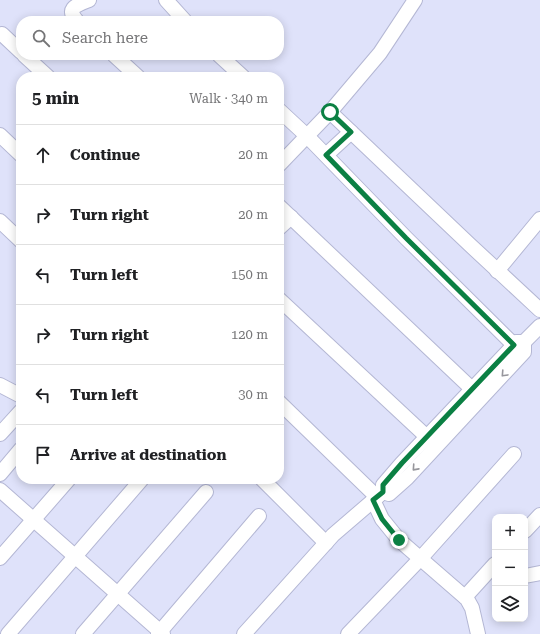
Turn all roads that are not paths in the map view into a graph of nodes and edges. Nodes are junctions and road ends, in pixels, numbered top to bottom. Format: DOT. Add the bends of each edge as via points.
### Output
graph roads {
  1 [pos="89,0"];
  2 [pos="166,0"];
  3 [pos="415,0"];
  4 [pos="73,16"];
  5 [pos="180,16"];
  6 [pos="2,34"];
  7 [pos="16,47"];
  8 [pos="29,60"];
  9 [pos="119,60"];
  10 [pos="224,60"];
  11 [pos="43,72"];
  12 [pos="133,72"];
  13 [pos="238,72"];
  14 [pos="330,112"];
  15 [pos="284,115"];
  16 [pos="351,132"];
  17 [pos="0,135"];
  18 [pos="307,136"];
  19 [pos="16,150"];
  20 [pos="326,155"];
  21 [pos="284,160"];
  22 [pos="284,211"];
  23 [pos="291,217"];
  24 [pos="540,220"];
  25 [pos="0,221"];
  26 [pos="284,223"];
  27 [pos="16,236"];
  28 [pos="498,271"];
  29 [pos="284,304"];
  30 [pos="540,310"];
  31 [pos="540,326"];
  32 [pos="519,343"];
  33 [pos="0,385"];
  34 [pos="472,389"];
  35 [pos="16,393"];
  36 [pos="284,407"];
  37 [pos="16,416"];
  38 [pos="0,434"];
  39 [pos="427,437"];
  40 [pos="514,454"];
  41 [pos="16,456"];
  42 [pos="0,474"];
  43 [pos="65,484"];
  44 [pos="138,484"];
  45 [pos="267,484"];
  46 [pos="0,490"];
  47 [pos="206,492"];
  48 [pos="378,496"];
  49 [pos="540,515"];
  50 [pos="259,516"];
  51 [pos="34,520"];
  52 [pos="528,528"];
  53 [pos="326,543"];
  54 [pos="75,556"];
  55 [pos="0,558"];
  56 [pos="420,559"];
  57 [pos="492,567"];
  58 [pos="540,573"];
  59 [pos="528,575"];
  60 [pos="492,582"];
  61 [pos="476,585"];
  62 [pos="118,594"];
  63 [pos="465,597"];
  64 [pos="161,633"];
  65 [pos="8,634"];
  66 [pos="83,634"];
  67 [pos="244,634"];
  68 [pos="348,634"];
  69 [pos="478,634"];
  1 -- 4 [label="street" via="73,7"];
  2 -- 5 [label="street"];
  3 -- 14 [label="street" via="380,53"];
  6 -- 7 [label="street"];
  8 -- 11 [label="street"];
  9 -- 12 [label="street"];
  10 -- 13 [label="street"];
  14 -- 16 [label="street"];
  14 -- 18 [label="street"];
  15 -- 18 [label="street"];
  16 -- 20 [label="street"];
  16 -- 28 [label="street"];
  17 -- 19 [label="street"];
  18 -- 20 [label="street"];
  18 -- 21 [label="street"];
  20 -- 32 [label="street" via="406,238"];
  22 -- 23 [label="street"];
  23 -- 26 [label="street"];
  23 -- 34 [label="street"];
  24 -- 28 [label="street"];
  25 -- 27 [label="street"];
  28 -- 30 [label="street"];
  29 -- 39 [label="street"];
  31 -- 32 [label="street"];
  32 -- 34 [label="street"];
  32 -- 48 [label="street, one-way" via="524,352 407,478 389,494"];
  33 -- 35 [label="street"];
  34 -- 39 [label="street"];
  36 -- 48 [label="street"];
  37 -- 38 [label="street"];
  39 -- 48 [label="street" via="383,485"];
  40 -- 56 [label="street"];
  41 -- 42 [label="street"];
  43 -- 51 [label="street"];
  44 -- 54 [label="street"];
  45 -- 53 [label="street"];
  46 -- 51 [label="street"];
  47 -- 62 [label="street"];
  48 -- 53 [label="street"];
  48 -- 56 [label="street" via="382,519"];
  49 -- 52 [label="street"];
  50 -- 64 [label="street"];
  51 -- 54 [label="street"];
  51 -- 55 [label="street"];
  53 -- 67 [label="street"];
  54 -- 62 [label="street"];
  54 -- 65 [label="street"];
  56 -- 63 [label="street"];
  56 -- 68 [label="street"];
  57 -- 61 [label="street"];
  58 -- 59 [label="street"];
  60 -- 61 [label="street"];
  61 -- 63 [label="street"];
  62 -- 64 [label="street"];
  62 -- 66 [label="street"];
  63 -- 69 [label="street" via="472,608"];
}
